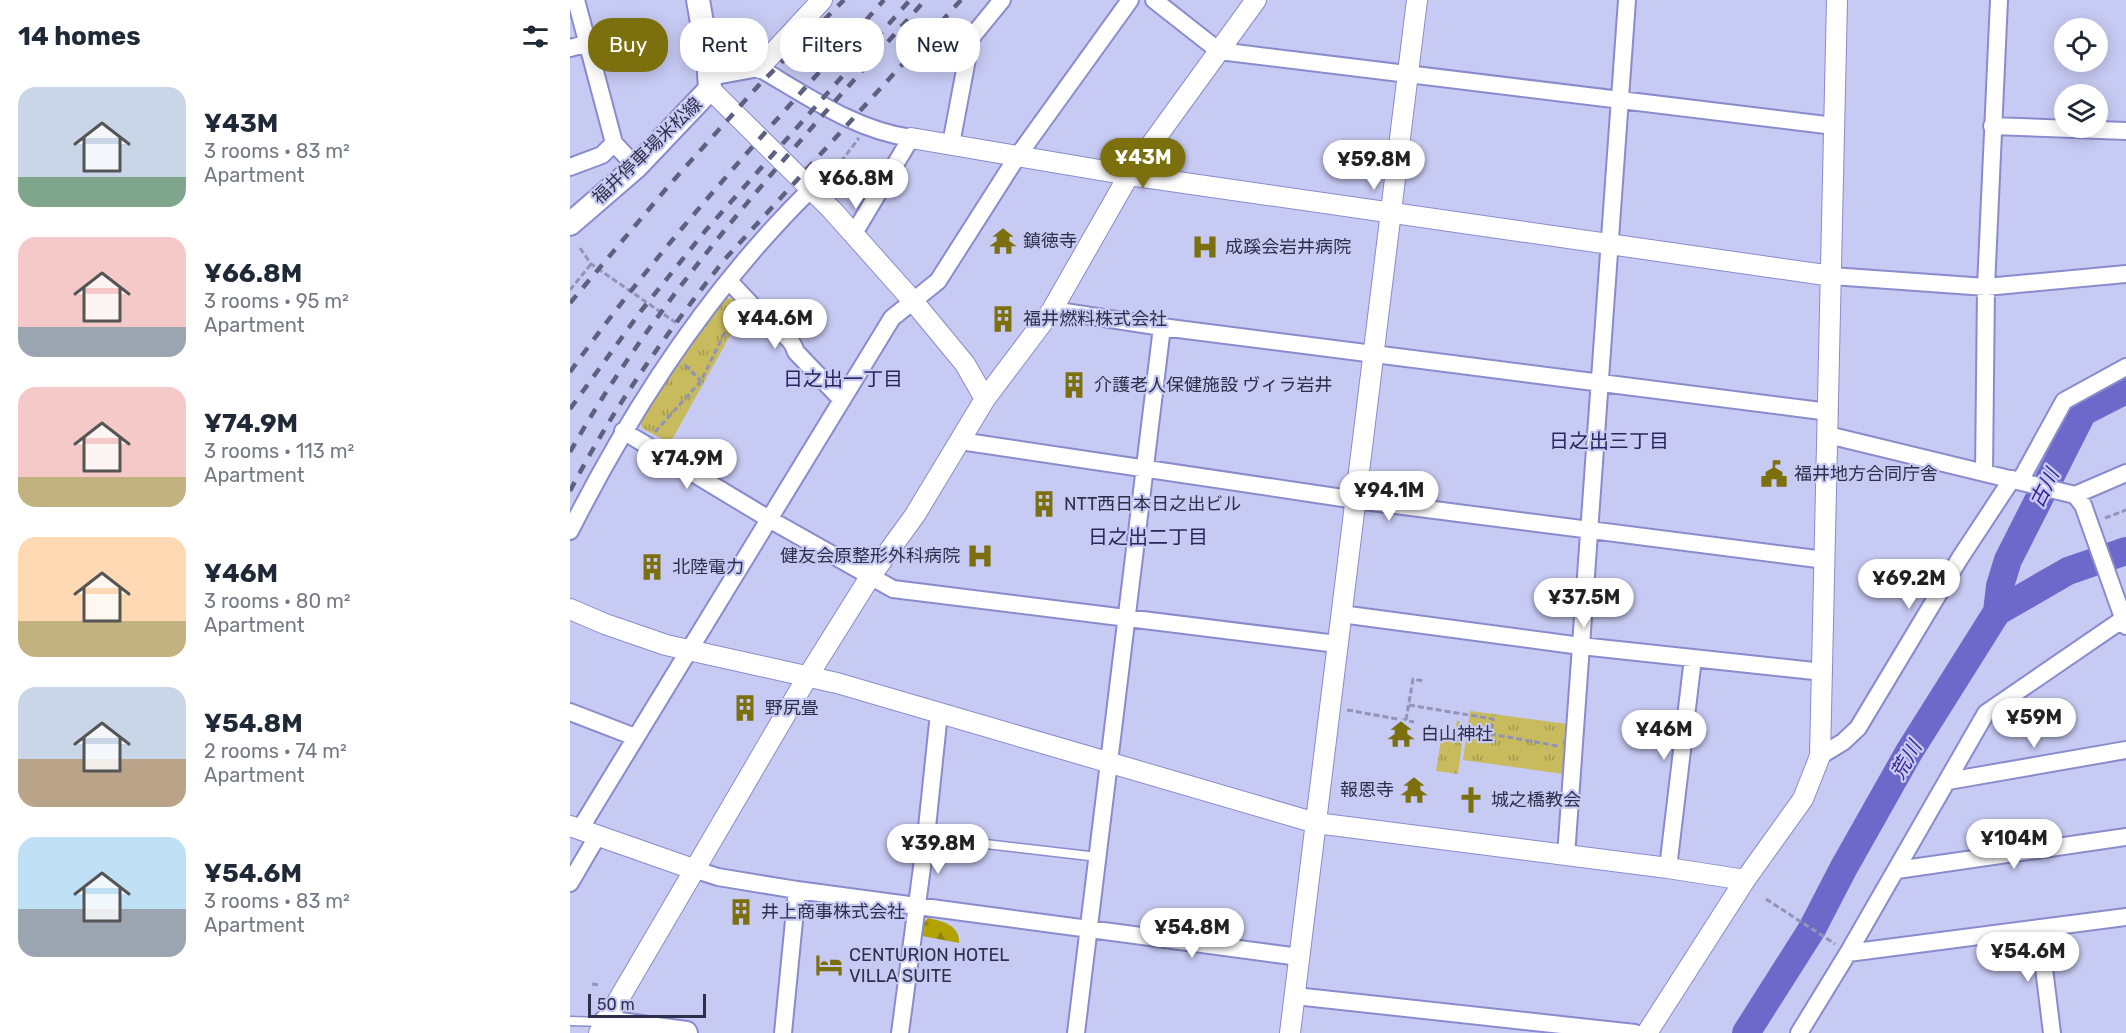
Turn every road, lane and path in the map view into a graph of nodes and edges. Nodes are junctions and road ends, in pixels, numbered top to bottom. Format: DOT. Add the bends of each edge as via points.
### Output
graph roads {
  1 [pos="576,0"];
  2 [pos="698,0"];
  3 [pos="822,0"];
  4 [pos="1002,0"];
  5 [pos="1130,0"];
  6 [pos="1154,0"];
  7 [pos="1256,0"];
  8 [pos="1417,0"];
  9 [pos="1627,0"];
  10 [pos="1837,0"];
  11 [pos="1999,0"];
  12 [pos="588,43"];
  13 [pos="570,48"];
  14 [pos="1219,51"];
  15 [pos="768,58"];
  16 [pos="596,72"];
  17 [pos="746,72"];
  18 [pos="766,72"];
  19 [pos="1409,74"];
  20 [pos="710,83"];
  21 [pos="1620,99"];
  22 [pos="867,126"];
  23 [pos="1834,126"];
  24 [pos="1992,126"];
  25 [pos="2126,131"];
  26 [pos="911,138"];
  27 [pos="614,143"];
  28 [pos="951,144"];
  29 [pos="1017,157"];
  30 [pos="570,167"];
  31 [pos="636,167"];
  32 [pos="1129,175"];
  33 [pos="830,176"];
  34 [pos="811,189"];
  35 [pos="1391,213"];
  36 [pos="574,214"];
  37 [pos="853,235"];
  38 [pos="1609,244"];
  39 [pos="580,248"];
  40 [pos="591,264"];
  41 [pos="2126,274"];
  42 [pos="1832,276"];
  43 [pos="729,281"];
  44 [pos="1986,287"];
  45 [pos="570,290"];
  46 [pos="913,301"];
  47 [pos="1052,310"];
  48 [pos="740,312"];
  49 [pos="1162,327"];
  50 [pos="689,332"];
  51 [pos="1372,354"];
  52 [pos="684,364"];
  53 [pos="2126,367"];
  54 [pos="701,381"];
  55 [pos="1600,382"];
  56 [pos="840,398"];
  57 [pos="985,399"];
  58 [pos="1829,412"];
  59 [pos="623,432"];
  60 [pos="654,434"];
  61 [pos="1828,435"];
  62 [pos="960,441"];
  63 [pos="1145,470"];
  64 [pos="1984,473"];
  65 [pos="2126,473"];
  66 [pos="2021,481"];
  67 [pos="2067,493"];
  68 [pos="1356,500"];
  69 [pos="2126,510"];
  70 [pos="769,519"];
  71 [pos="2089,523"];
  72 [pos="1589,528"];
  73 [pos="570,531"];
  74 [pos="1825,560"];
  75 [pos="870,577"];
  76 [pos="570,609"];
  77 [pos="1341,614"];
  78 [pos="1127,620"];
  79 [pos="2125,620"];
  80 [pos="1337,644"];
  81 [pos="1581,646"];
  82 [pos="688,650"];
  83 [pos="1694,658"];
  84 [pos="1823,672"];
  85 [pos="808,676"];
  86 [pos="1423,681"];
  87 [pos="1409,705"];
  88 [pos="1330,707"];
  89 [pos="570,712"];
  90 [pos="939,713"];
  91 [pos="1406,720"];
  92 [pos="1414,722"];
  93 [pos="635,737"];
  94 [pos="1574,748"];
  95 [pos="2126,750"];
  96 [pos="1820,756"];
  97 [pos="1110,762"];
  98 [pos="1948,782"];
  99 [pos="1316,823"];
  100 [pos="575,827"];
  101 [pos="598,835"];
  102 [pos="926,837"];
  103 [pos="2126,837"];
  104 [pos="1566,856"];
  105 [pos="1098,857"];
  106 [pos="1668,868"];
  107 [pos="693,869"];
  108 [pos="1897,870"];
  109 [pos="1745,880"];
  110 [pos="570,883"];
  111 [pos="797,890"];
  112 [pos="1766,899"];
  113 [pos="916,905"];
  114 [pos="2126,917"];
  115 [pos="1089,928"];
  116 [pos="2039,928"];
  117 [pos="1846,951"];
  118 [pos="1299,957"];
  119 [pos="592,984"];
  120 [pos="600,985"];
  121 [pos="1294,996"];
  122 [pos="570,1021"];
  123 [pos="602,1027"];
  124 [pos="686,1033"];
  125 [pos="783,1033"];
  126 [pos="900,1033"];
  127 [pos="1076,1033"];
  128 [pos="1290,1033"];
  129 [pos="1635,1033"];
  130 [pos="1647,1033"];
  131 [pos="1799,1033"];
  132 [pos="2052,1033"];
  1 -- 12 [label="street"];
  2 -- 20 [label="main road, 福井停車場米松線"];
  3 -- 15 [label="street"];
  4 -- 28 [label="street" via="971,38"];
  5 -- 29 [label="street"];
  6 -- 14 [label="street"];
  7 -- 14 [label="street"];
  8 -- 19 [label="street"];
  9 -- 21 [label="street"];
  10 -- 23 [label="street"];
  11 -- 24 [label="street"];
  12 -- 13 [label="street"];
  14 -- 19 [label="street"];
  14 -- 32 [label="street"];
  16 -- 27 [label="street"];
  17 -- 20 [label="street"];
  18 -- 22 [label="street" via="826,108"];
  19 -- 21 [label="street"];
  19 -- 35 [label="street"];
  20 -- 31 [label="main road, 福井停車場米松線"];
  20 -- 34 [label="street"];
  21 -- 23 [label="street"];
  21 -- 38 [label="street"];
  22 -- 26 [label="street"];
  22 -- 33 [label="path"];
  23 -- 42 [label="street"];
  24 -- 25 [label="street"];
  24 -- 44 [label="street"];
  26 -- 28 [label="street"];
  26 -- 37 [label="street"];
  27 -- 30 [label="street" via="602,155"];
  27 -- 31 [label="street"];
  28 -- 29 [label="street"];
  29 -- 32 [label="street"];
  29 -- 46 [label="street" via="938,281"];
  31 -- 36 [label="main road, 福井停車場米松線"];
  32 -- 35 [label="street"];
  32 -- 47 [label="street"];
  34 -- 37 [label="street"];
  34 -- 43 [label="street"];
  35 -- 38 [label="street"];
  35 -- 51 [label="street"];
  37 -- 46 [label="street"];
  38 -- 42 [label="street"];
  38 -- 55 [label="street"];
  39 -- 40 [label="path"];
  40 -- 45 [label="path"];
  40 -- 50 [label="path"];
  41 -- 44 [label="street"];
  42 -- 44 [label="street"];
  42 -- 58 [label="street"];
  43 -- 50 [label="street"];
  43 -- 56 [label="street" via="778,333 794,344 796,352"];
  44 -- 64 [label="street"];
  46 -- 56 [label="street" via="892,318"];
  46 -- 57 [label="street" via="965,364"];
  47 -- 49 [label="street"];
  47 -- 57 [label="street"];
  48 -- 54 [label="path" via="725,332"];
  49 -- 51 [label="street"];
  49 -- 63 [label="street"];
  50 -- 59 [label="street"];
  51 -- 55 [label="street"];
  51 -- 68 [label="street"];
  52 -- 54 [label="path"];
  53 -- 66 [label="street" via="2064,401"];
  54 -- 60 [label="path"];
  55 -- 58 [label="street"];
  55 -- 72 [label="street"];
  56 -- 70 [label="street"];
  57 -- 62 [label="street"];
  58 -- 61 [label="street"];
  59 -- 70 [label="street"];
  59 -- 73 [label="street"];
  61 -- 64 [label="street"];
  61 -- 74 [label="street"];
  62 -- 63 [label="street"];
  62 -- 75 [label="street" via="915,515"];
  63 -- 68 [label="street"];
  63 -- 78 [label="street"];
  64 -- 66 [label="street"];
  65 -- 67 [label="street"];
  66 -- 67 [label="street"];
  66 -- 96 [label="street" via="1960,558 1858,728"];
  67 -- 71 [label="street" via="2083,505"];
  68 -- 72 [label="street"];
  68 -- 77 [label="street"];
  69 -- 71 [label="path"];
  70 -- 75 [label="street"];
  70 -- 82 [label="street"];
  71 -- 79 [label="street"];
  72 -- 74 [label="street"];
  72 -- 81 [label="street"];
  74 -- 84 [label="street"];
  75 -- 78 [label="street" via="893,589"];
  75 -- 85 [label="street"];
  76 -- 82 [label="street"];
  77 -- 80 [label="street"];
  77 -- 81 [label="street"];
  78 -- 80 [label="street"];
  78 -- 97 [label="street"];
  79 -- 98 [label="street" via="1986,713"];
  80 -- 88 [label="street"];
  81 -- 83 [label="street"];
  81 -- 94 [label="street"];
  82 -- 85 [label="street"];
  82 -- 93 [label="street"];
  83 -- 84 [label="street"];
  83 -- 106 [label="street"];
  84 -- 96 [label="street"];
  85 -- 90 [label="street"];
  85 -- 107 [label="street"];
  86 -- 87 [label="path" via="1413,679"];
  87 -- 91 [label="path"];
  87 -- 94 [label="path" via="1494,719 1491,734"];
  88 -- 91 [label="path"];
  88 -- 99 [label="street"];
  89 -- 93 [label="street"];
  90 -- 97 [label="street"];
  90 -- 102 [label="street"];
  91 -- 92 [label="path"];
  93 -- 100 [label="street"];
  94 -- 104 [label="street"];
  95 -- 98 [label="street"];
  96 -- 109 [label="street" via="1803,799"];
  97 -- 99 [label="street"];
  97 -- 105 [label="street"];
  98 -- 108 [label="street"];
  99 -- 104 [label="street"];
  99 -- 118 [label="street"];
  100 -- 101 [label="street"];
  101 -- 107 [label="street"];
  101 -- 110 [label="street"];
  102 -- 105 [label="lane"];
  102 -- 113 [label="street"];
  103 -- 108 [label="street"];
  104 -- 106 [label="street"];
  105 -- 115 [label="street"];
  106 -- 109 [label="street"];
  107 -- 111 [label="street" via="718,878"];
  107 -- 123 [label="street"];
  108 -- 117 [label="street"];
  109 -- 130 [label="street"];
  111 -- 113 [label="street"];
  111 -- 125 [label="street"];
  112 -- 117 [label="path"];
  113 -- 115 [label="street"];
  113 -- 126 [label="street"];
  114 -- 116 [label="street"];
  115 -- 118 [label="street"];
  115 -- 127 [label="street"];
  116 -- 117 [label="street"];
  116 -- 132 [label="street"];
  117 -- 131 [label="street"];
  118 -- 121 [label="street"];
  119 -- 120 [label="path"];
  121 -- 128 [label="street"];
  121 -- 129 [label="street"];
  122 -- 123 [label="lane"];
  123 -- 124 [label="main road"];
}
